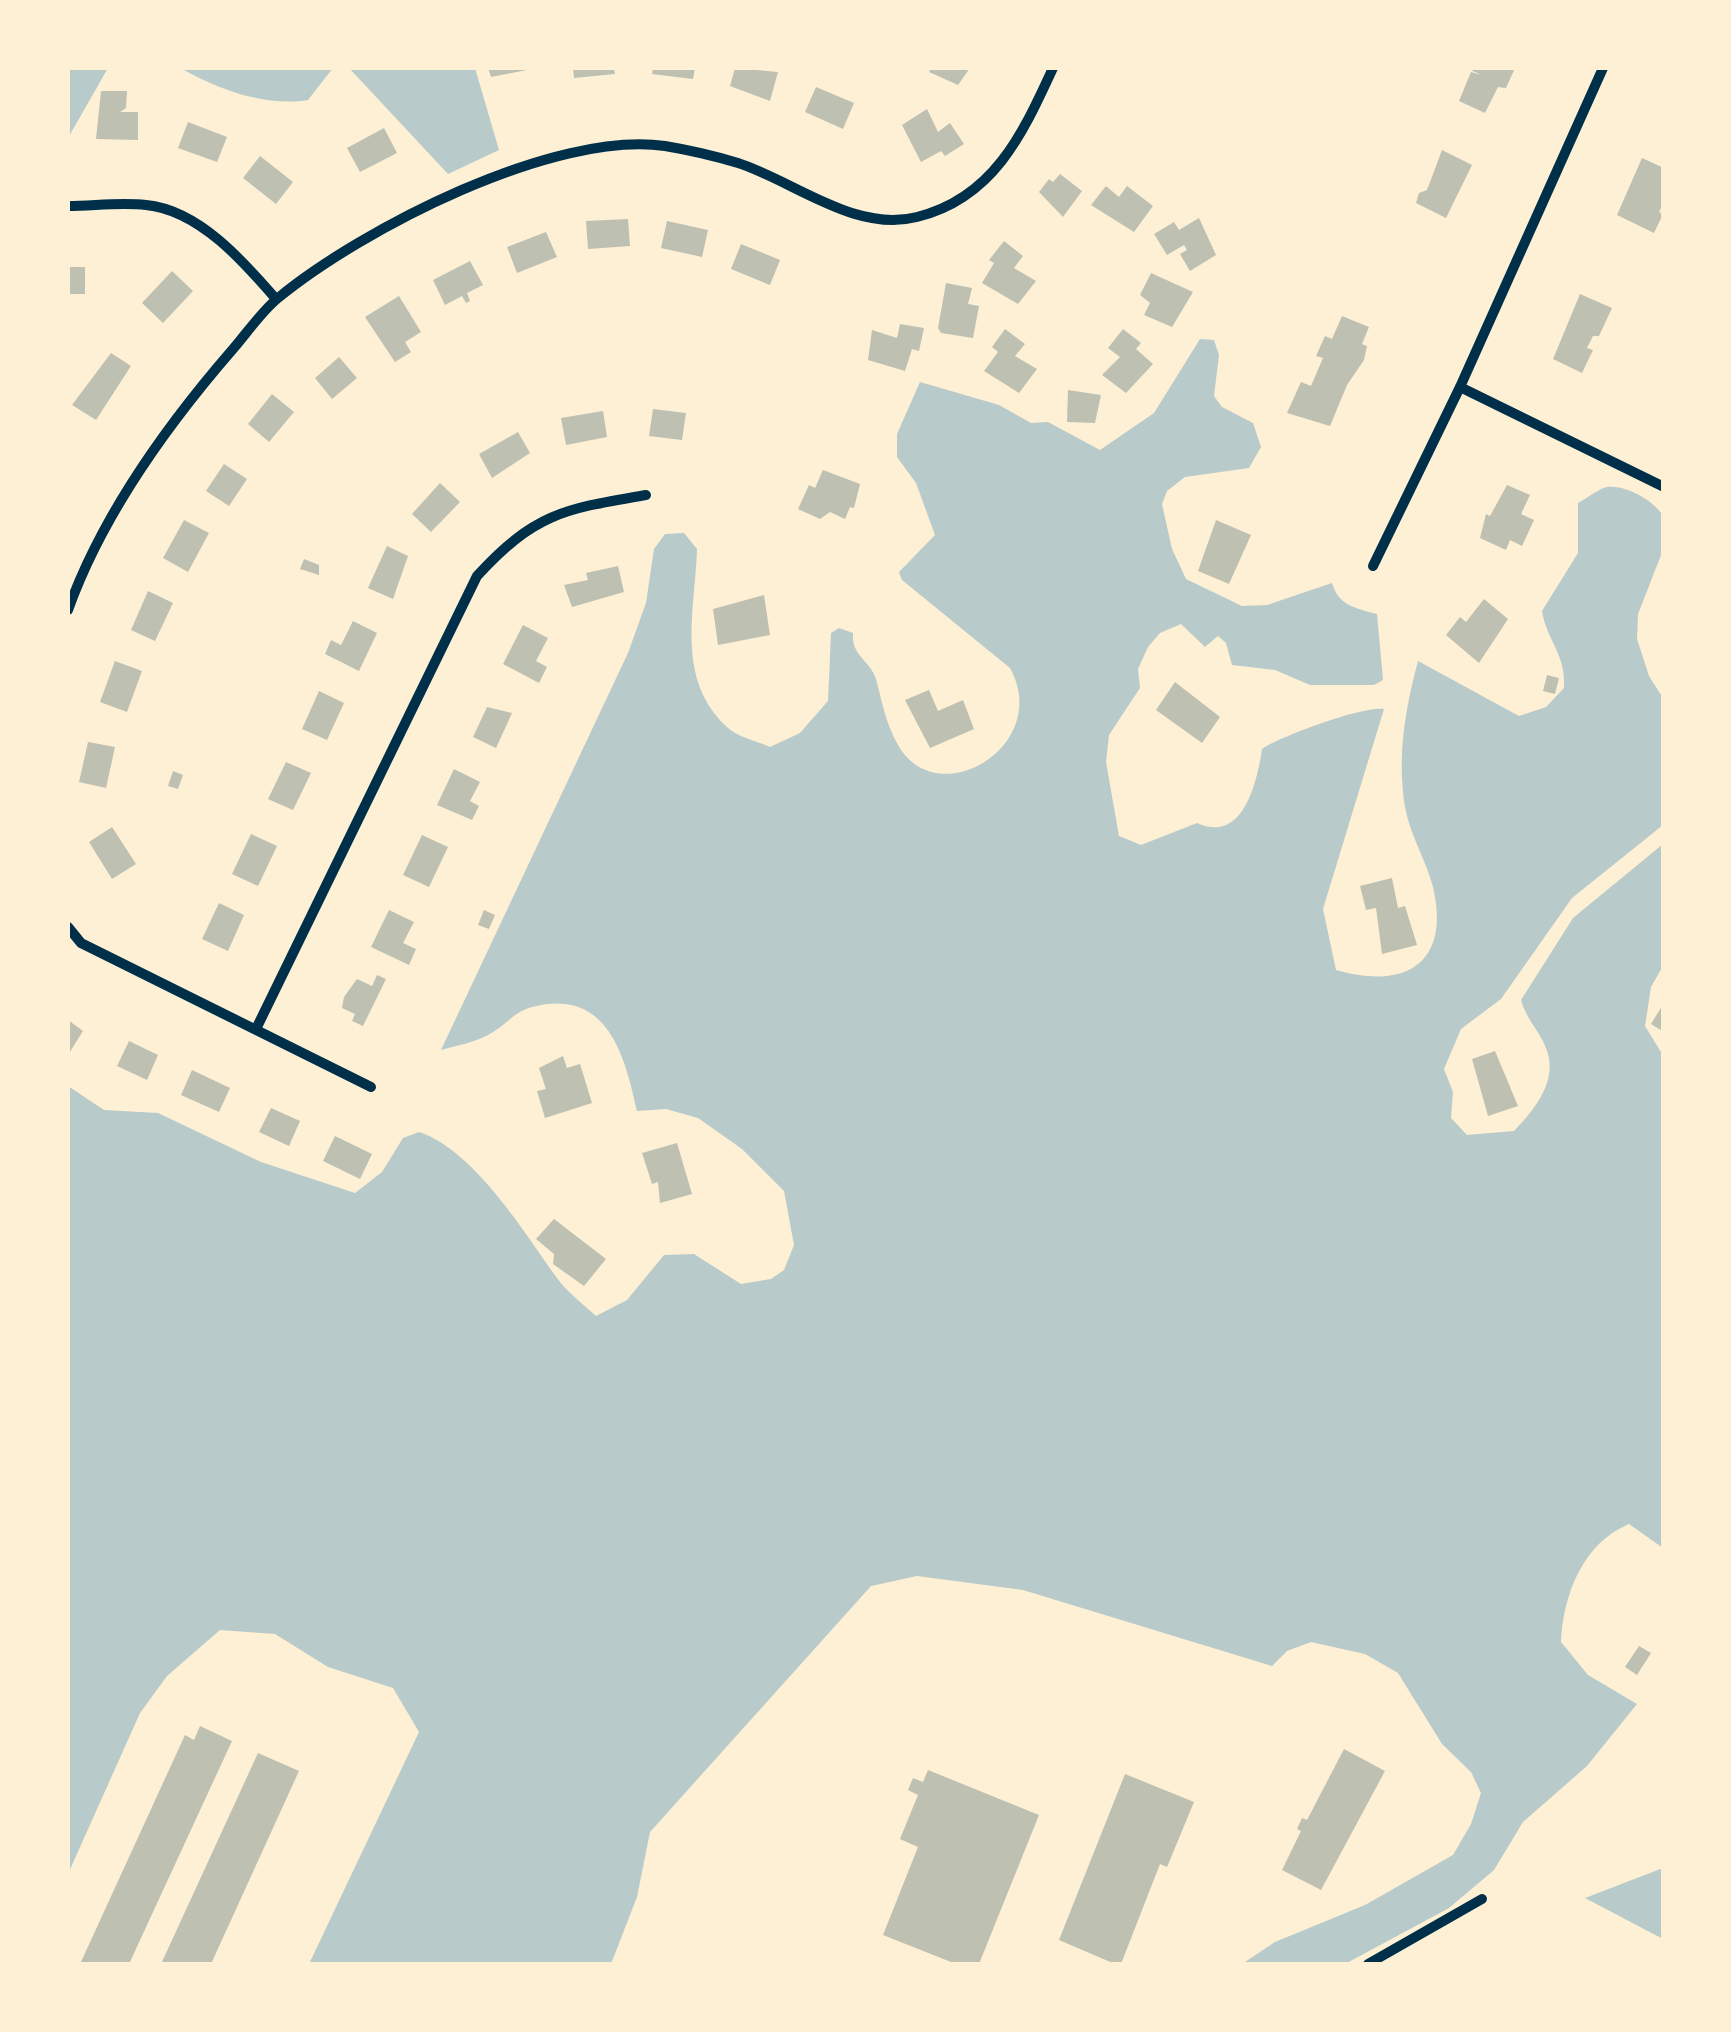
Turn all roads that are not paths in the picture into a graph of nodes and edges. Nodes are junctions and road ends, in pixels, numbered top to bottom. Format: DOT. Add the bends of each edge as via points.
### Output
graph roads {
  1 [pos="1054,68"];
  2 [pos="1604,68"];
  3 [pos="68,206"];
  4 [pos="276,299"];
  5 [pos="1460,387"];
  6 [pos="1664,487"];
  7 [pos="646,495"];
  8 [pos="1373,566"];
  9 [pos="68,610"];
  10 [pos="68,927"];
  11 [pos="256,1029"];
  12 [pos="371,1087"];
  13 [pos="1482,1900"];
  14 [pos="1368,1964"];
  1 -- 4 [label="street" via="1011,153 985,183 914,218 880,219 835,206 739,163 681,150 601,148 518,166 437,202"];
  2 -- 5 [label="street"];
  3 -- 4 [label="street" via="149,205 196,225 240,258"];
  4 -- 9 [label="street" via="186,404 119,506"];
  5 -- 6 [label="street"];
  5 -- 8 [label="street"];
  7 -- 11 [label="street" via="571,508 514,536 477,576"];
  10 -- 11 [label="street" via="81,943"];
  11 -- 12 [label="street"];
  13 -- 14 [label="street"];
}
